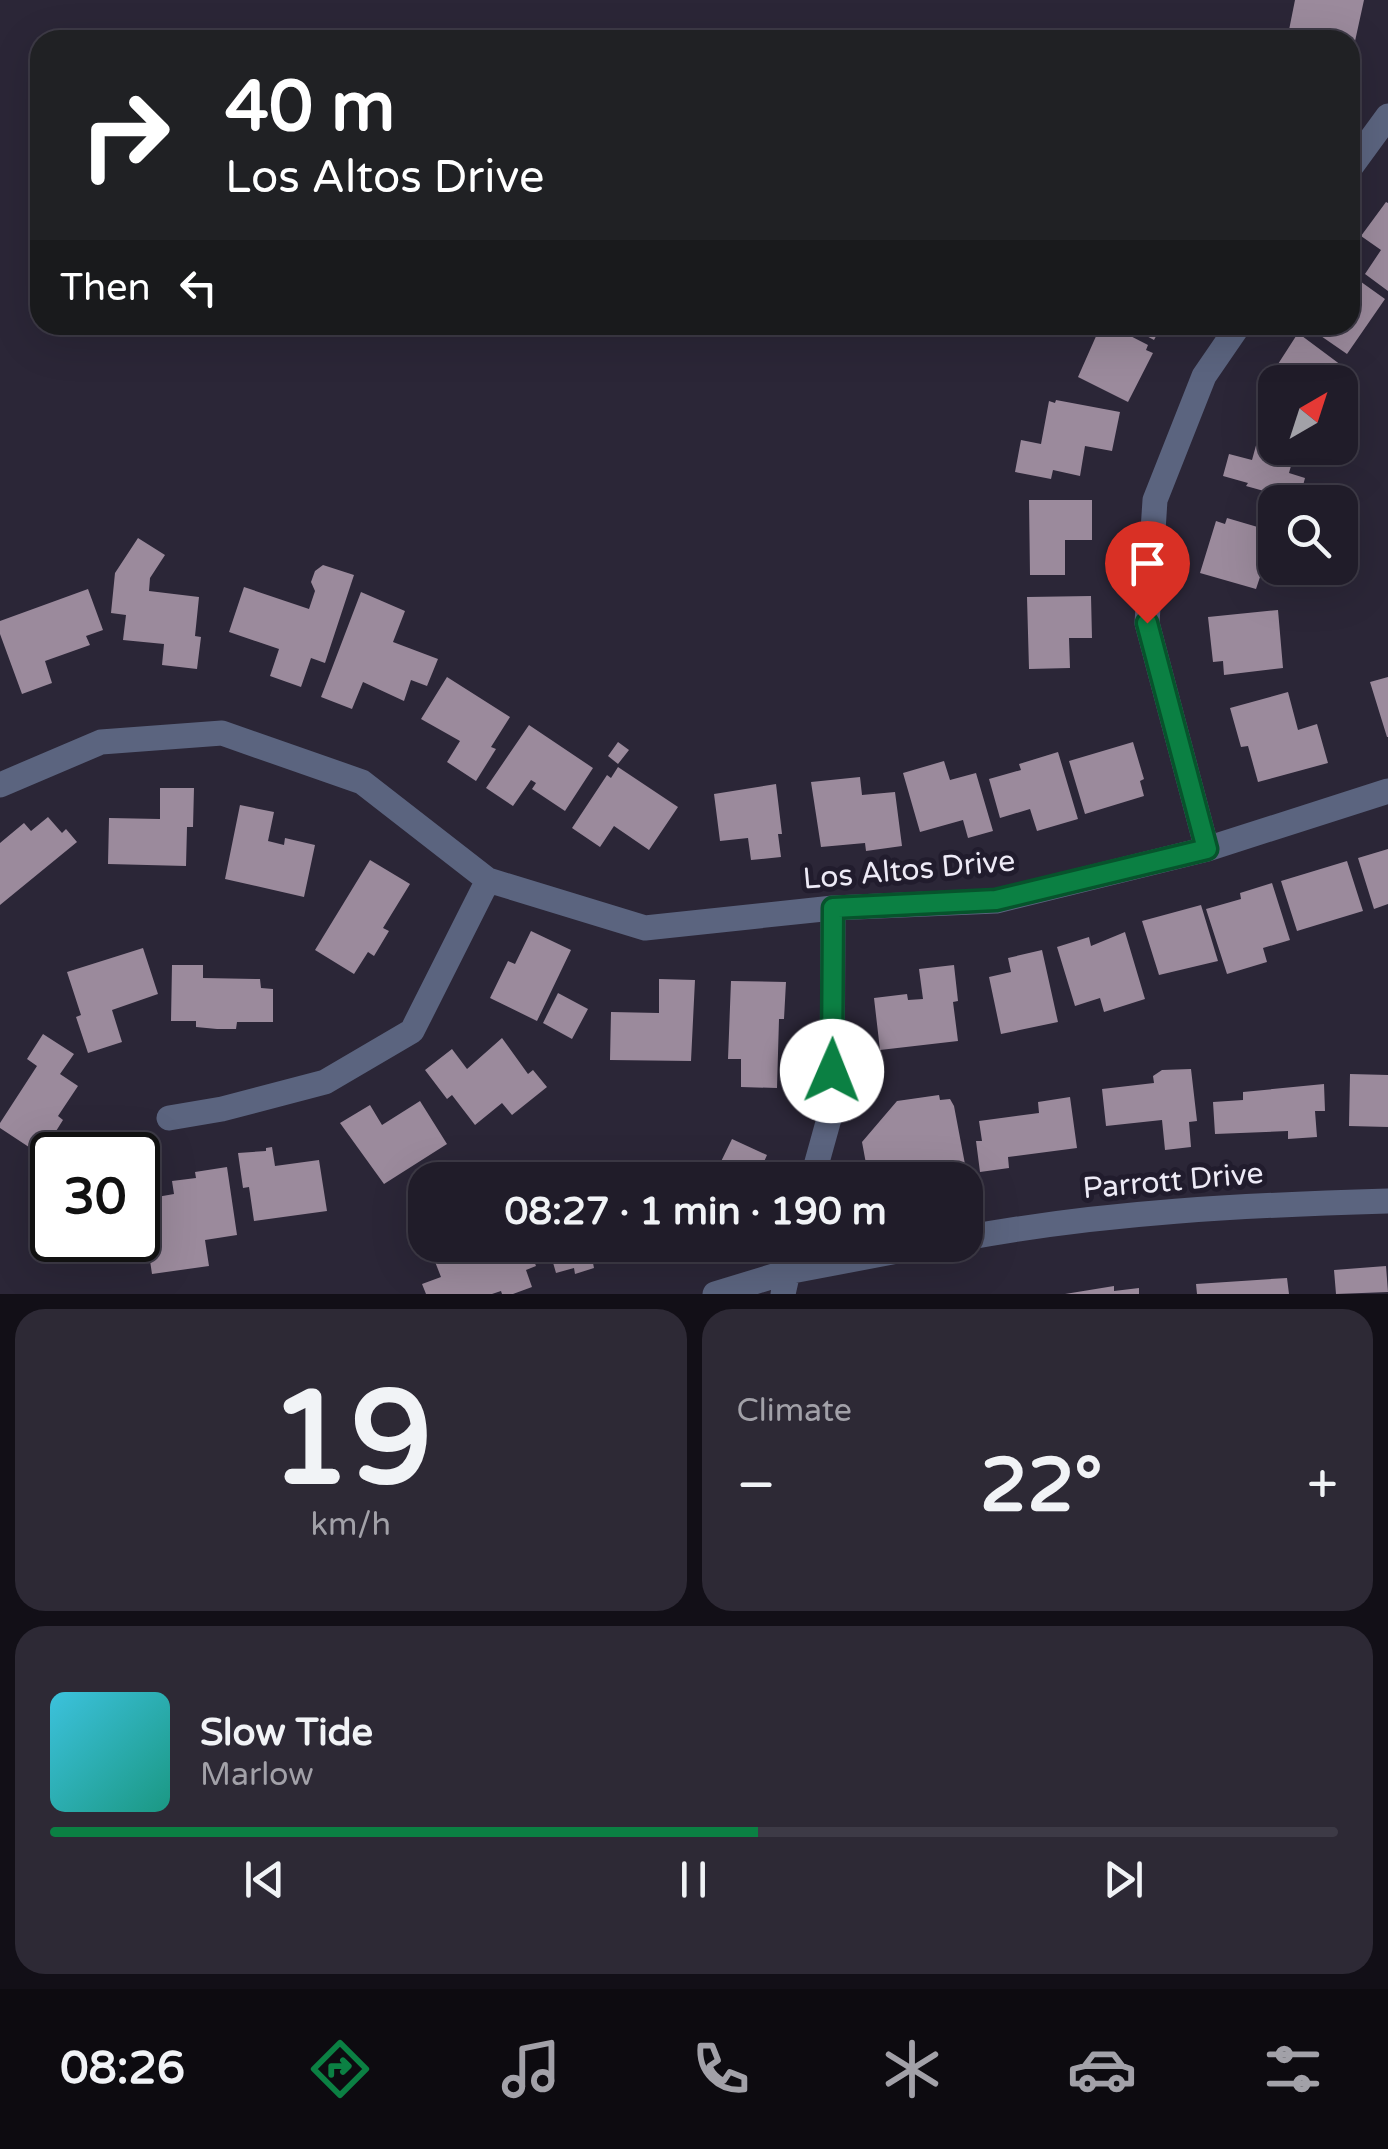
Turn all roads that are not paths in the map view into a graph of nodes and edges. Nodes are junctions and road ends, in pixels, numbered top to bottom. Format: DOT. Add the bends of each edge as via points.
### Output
graph roads {
  1 [pos="1388,116"];
  2 [pos="1360,154"];
  3 [pos="1232,335"];
  4 [pos="0,785"];
  5 [pos="1388,791"];
  6 [pos="1207,849"];
  7 [pos="488,880"];
  8 [pos="833,908"];
  9 [pos="169,1118"];
  10 [pos="817,1162"];
  11 [pos="1388,1201"];
  12 [pos="983,1235"];
  13 [pos="865,1262"];
  14 [pos="785,1283"];
  15 [pos="715,1294"];
  1 -- 2 [label="street"];
  3 -- 6 [label="street" via="1204,376 1155,500 1147,623"];
  4 -- 7 [label="street, Los Altos Drive" via="101,742 222,734 362,782"];
  5 -- 6 [label="street, Los Altos Drive"];
  6 -- 8 [label="street, Los Altos Drive" via="996,900"];
  7 -- 8 [label="street, Los Altos Drive" via="645,928"];
  7 -- 9 [label="street" via="412,1031 324,1082"];
  8 -- 10 [label="street" via="832,1108"];
  11 -- 12 [label="street, Parrott Drive" via="1224,1208"];
  13 -- 14 [label="street"];
  14 -- 15 [label="street"];
}
